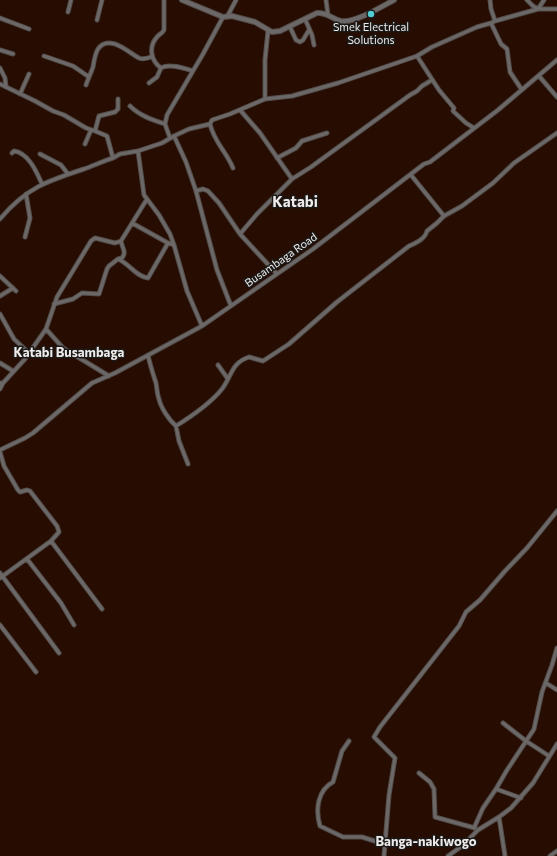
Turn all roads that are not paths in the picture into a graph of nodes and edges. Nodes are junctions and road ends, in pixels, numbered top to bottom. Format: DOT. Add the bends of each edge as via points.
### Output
graph roads {
  1 [pos="71,0"];
  2 [pos="102,0"];
  3 [pos="164,0"];
  4 [pos="182,0"];
  5 [pos="236,0"];
  6 [pos="326,0"];
  7 [pos="394,0"];
  8 [pos="490,0"];
  9 [pos="527,0"];
  10 [pos="544,0"];
  11 [pos="538,9"];
  12 [pos="557,9"];
  13 [pos="68,12"];
  14 [pos="328,15"];
  15 [pos="225,17"];
  16 [pos="0,18"];
  17 [pos="97,20"];
  18 [pos="305,20"];
  19 [pos="493,22"];
  20 [pos="290,27"];
  21 [pos="30,29"];
  22 [pos="268,30"];
  23 [pos="310,30"];
  24 [pos="314,45"];
  25 [pos="0,50"];
  26 [pos="13,54"];
  27 [pos="44,56"];
  28 [pos="418,56"];
  29 [pos="152,57"];
  30 [pos="557,60"];
  31 [pos="0,68"];
  32 [pos="161,68"];
  33 [pos="193,71"];
  34 [pos="29,74"];
  35 [pos="539,76"];
  36 [pos="89,77"];
  37 [pos="432,80"];
  38 [pos="0,84"];
  39 [pos="86,84"];
  40 [pos="149,84"];
  41 [pos="6,87"];
  42 [pos="522,90"];
  43 [pos="20,94"];
  44 [pos="557,97"];
  45 [pos="118,99"];
  46 [pos="265,99"];
  47 [pos="130,106"];
  48 [pos="240,110"];
  49 [pos="166,124"];
  50 [pos="210,124"];
  51 [pos="474,128"];
  52 [pos="93,130"];
  53 [pos="327,133"];
  54 [pos="557,133"];
  55 [pos="174,136"];
  56 [pos="170,138"];
  57 [pos="85,144"];
  58 [pos="138,151"];
  59 [pos="12,153"];
  60 [pos="40,154"];
  61 [pos="113,158"];
  62 [pos="277,158"];
  63 [pos="233,168"];
  64 [pos="68,174"];
  65 [pos="411,175"];
  66 [pos="292,179"];
  67 [pos="42,184"];
  68 [pos="196,191"];
  69 [pos="26,194"];
  70 [pos="147,199"];
  71 [pos="444,216"];
  72 [pos="0,219"];
  73 [pos="132,223"];
  74 [pos="240,234"];
  75 [pos="25,237"];
  76 [pos="121,242"];
  77 [pos="168,243"];
  78 [pos="174,245"];
  79 [pos="118,259"];
  80 [pos="276,273"];
  81 [pos="0,276"];
  82 [pos="0,296"];
  83 [pos="54,304"];
  84 [pos="231,306"];
  85 [pos="0,314"];
  86 [pos="202,326"];
  87 [pos="46,329"];
  88 [pos="29,353"];
  89 [pos="148,355"];
  90 [pos="0,363"];
  91 [pos="218,365"];
  92 [pos="14,371"];
  93 [pos="108,376"];
  94 [pos="228,379"];
  95 [pos="2,383"];
  96 [pos="0,389"];
  97 [pos="176,426"];
  98 [pos="0,451"];
  99 [pos="188,464"];
  100 [pos="557,512"];
  101 [pos="51,541"];
  102 [pos="27,559"];
  103 [pos="1,576"];
  104 [pos="102,609"];
  105 [pos="0,625"];
  106 [pos="74,625"];
  107 [pos="557,648"];
  108 [pos="59,653"];
  109 [pos="36,672"];
  110 [pos="546,683"];
  111 [pos="557,690"];
  112 [pos="504,723"];
  113 [pos="349,741"];
  114 [pos="526,741"];
  115 [pos="557,744"];
  116 [pos="549,756"];
  117 [pos="419,773"];
  118 [pos="496,789"];
  119 [pos="521,798"];
  120 [pos="499,817"];
  121 [pos="474,828"];
  122 [pos="478,830"];
  123 [pos="384,844"];
  124 [pos="557,851"];
  125 [pos="384,856"];
  126 [pos="448,856"];
  127 [pos="505,856"];
  128 [pos="550,856"];
  1 -- 13 [label="street"];
  2 -- 17 [label="street"];
  3 -- 29 [label="street" via="164,30 156,38"];
  4 -- 15 [label="street"];
  5 -- 15 [label="street"];
  6 -- 14 [label="street"];
  7 -- 14 [label="street" via="348,21"];
  8 -- 19 [label="street"];
  9 -- 11 [label="street"];
  10 -- 11 [label="street"];
  11 -- 12 [label="street"];
  11 -- 19 [label="street"];
  14 -- 18 [label="street" via="317,13"];
  15 -- 22 [label="street" via="250,20"];
  15 -- 33 [label="street"];
  16 -- 21 [label="street"];
  18 -- 20 [label="street"];
  18 -- 23 [label="street"];
  19 -- 28 [label="street" via="432,47"];
  19 -- 42 [label="street" via="500,44 507,50 510,72"];
  20 -- 22 [label="street" via="277,32"];
  20 -- 23 [label="street" via="296,40 300,42"];
  22 -- 46 [label="street"];
  23 -- 24 [label="street"];
  25 -- 26 [label="street"];
  27 -- 36 [label="street" via="73,66"];
  28 -- 37 [label="street"];
  28 -- 46 [label="street" via="292,96"];
  29 -- 32 [label="street" via="155,64"];
  29 -- 36 [label="street" via="140,58 124,48 105,44 97,52"];
  30 -- 35 [label="street, Busambaga Road"];
  31 -- 41 [label="street"];
  32 -- 33 [label="street" via="171,66"];
  32 -- 40 [label="street" via="157,77"];
  33 -- 49 [label="street" via="167,115"];
  34 -- 43 [label="street"];
  35 -- 42 [label="street, Busambaga Road"];
  35 -- 44 [label="street"];
  36 -- 39 [label="street"];
  37 -- 51 [label="street" via="454,108 453,111"];
  37 -- 66 [label="street"];
  38 -- 41 [label="street"];
  41 -- 43 [label="street"];
  42 -- 51 [label="street, Busambaga Road"];
  43 -- 52 [label="street"];
  45 -- 52 [label="street" via="118,109 99,116"];
  46 -- 48 [label="street"];
  47 -- 49 [label="street" via="145,116"];
  48 -- 50 [label="street" via="212,120"];
  48 -- 62 [label="street"];
  49 -- 56 [label="street"];
  50 -- 55 [label="street" via="196,126"];
  50 -- 63 [label="street" via="213,135"];
  51 -- 65 [label="street, Busambaga Road"];
  52 -- 57 [label="street"];
  52 -- 61 [label="street" via="107,136"];
  53 -- 62 [label="street" via="302,141 296,148"];
  54 -- 71 [label="street" via="514,163 493,183 462,206"];
  55 -- 56 [label="street"];
  55 -- 68 [label="street"];
  56 -- 58 [label="street"];
  58 -- 61 [label="street"];
  58 -- 70 [label="street" via="142,190"];
  59 -- 67 [label="street" via="17,151 30,161"];
  60 -- 64 [label="street" via="61,165"];
  61 -- 64 [label="street"];
  62 -- 66 [label="street"];
  64 -- 67 [label="street"];
  65 -- 71 [label="street"];
  65 -- 80 [label="street, Busambaga Road" via="313,249"];
  66 -- 74 [label="street"];
  67 -- 69 [label="street"];
  68 -- 74 [label="street" via="208,191"];
  68 -- 84 [label="street" via="217,270"];
  69 -- 72 [label="street"];
  69 -- 75 [label="street" via="30,218"];
  70 -- 73 [label="street"];
  70 -- 78 [label="street" via="159,215"];
  71 -- 94 [label="street" via="419,241 374,272 289,344 263,361 245,359 234,367"];
  73 -- 76 [label="street"];
  73 -- 77 [label="street"];
  74 -- 80 [label="street"];
  76 -- 79 [label="street" via="125,255"];
  76 -- 83 [label="street" via="95,238 90,241"];
  77 -- 78 [label="street"];
  77 -- 79 [label="street" via="148,278 133,272 126,262"];
  78 -- 86 [label="street" via="187,291"];
  79 -- 83 [label="street" via="107,269 99,294 82,293 73,299"];
  80 -- 84 [label="street, Busambaga Road"];
  81 -- 82 [label="street" via="14,290"];
  83 -- 87 [label="street"];
  84 -- 86 [label="street, Busambaga Road"];
  85 -- 88 [label="street" via="14,339"];
  86 -- 89 [label="street, Busambaga Road"];
  87 -- 88 [label="street"];
  87 -- 93 [label="street" via="63,348"];
  88 -- 92 [label="street"];
  89 -- 93 [label="street, Busambaga Road"];
  89 -- 97 [label="street" via="159,399"];
  90 -- 92 [label="street"];
  91 -- 94 [label="street"];
  92 -- 95 [label="street"];
  93 -- 98 [label="street, Busambaga Road" via="92,384 33,433"];
  94 -- 97 [label="street" via="214,397"];
  95 -- 96 [label="street"];
  97 -- 99 [label="street"];
  98 -- 101 [label="street" via="4,466 18,490 30,491 57,526 59,532"];
  100 -- 123 [label="street" via="480,600 466,612 460,626 374,737 395,758"];
  101 -- 102 [label="street"];
  101 -- 104 [label="street"];
  102 -- 103 [label="street"];
  102 -- 106 [label="street"];
  103 -- 108 [label="street"];
  105 -- 109 [label="street"];
  107 -- 110 [label="street"];
  110 -- 111 [label="street"];
  110 -- 114 [label="street" via="534,729"];
  112 -- 114 [label="street"];
  113 -- 123 [label="street" via="342,750 334,782 327,785 319,798 317,815 320,826 343,837 362,837"];
  114 -- 116 [label="street"];
  114 -- 118 [label="street"];
  115 -- 116 [label="street"];
  116 -- 119 [label="street"];
  117 -- 121 [label="street" via="434,789 435,817"];
  118 -- 119 [label="street"];
  118 -- 121 [label="street"];
  119 -- 120 [label="street"];
  120 -- 122 [label="street"];
  120 -- 127 [label="street"];
  121 -- 122 [label="street"];
  122 -- 126 [label="street"];
  123 -- 125 [label="street"];
  124 -- 128 [label="street"];
}
